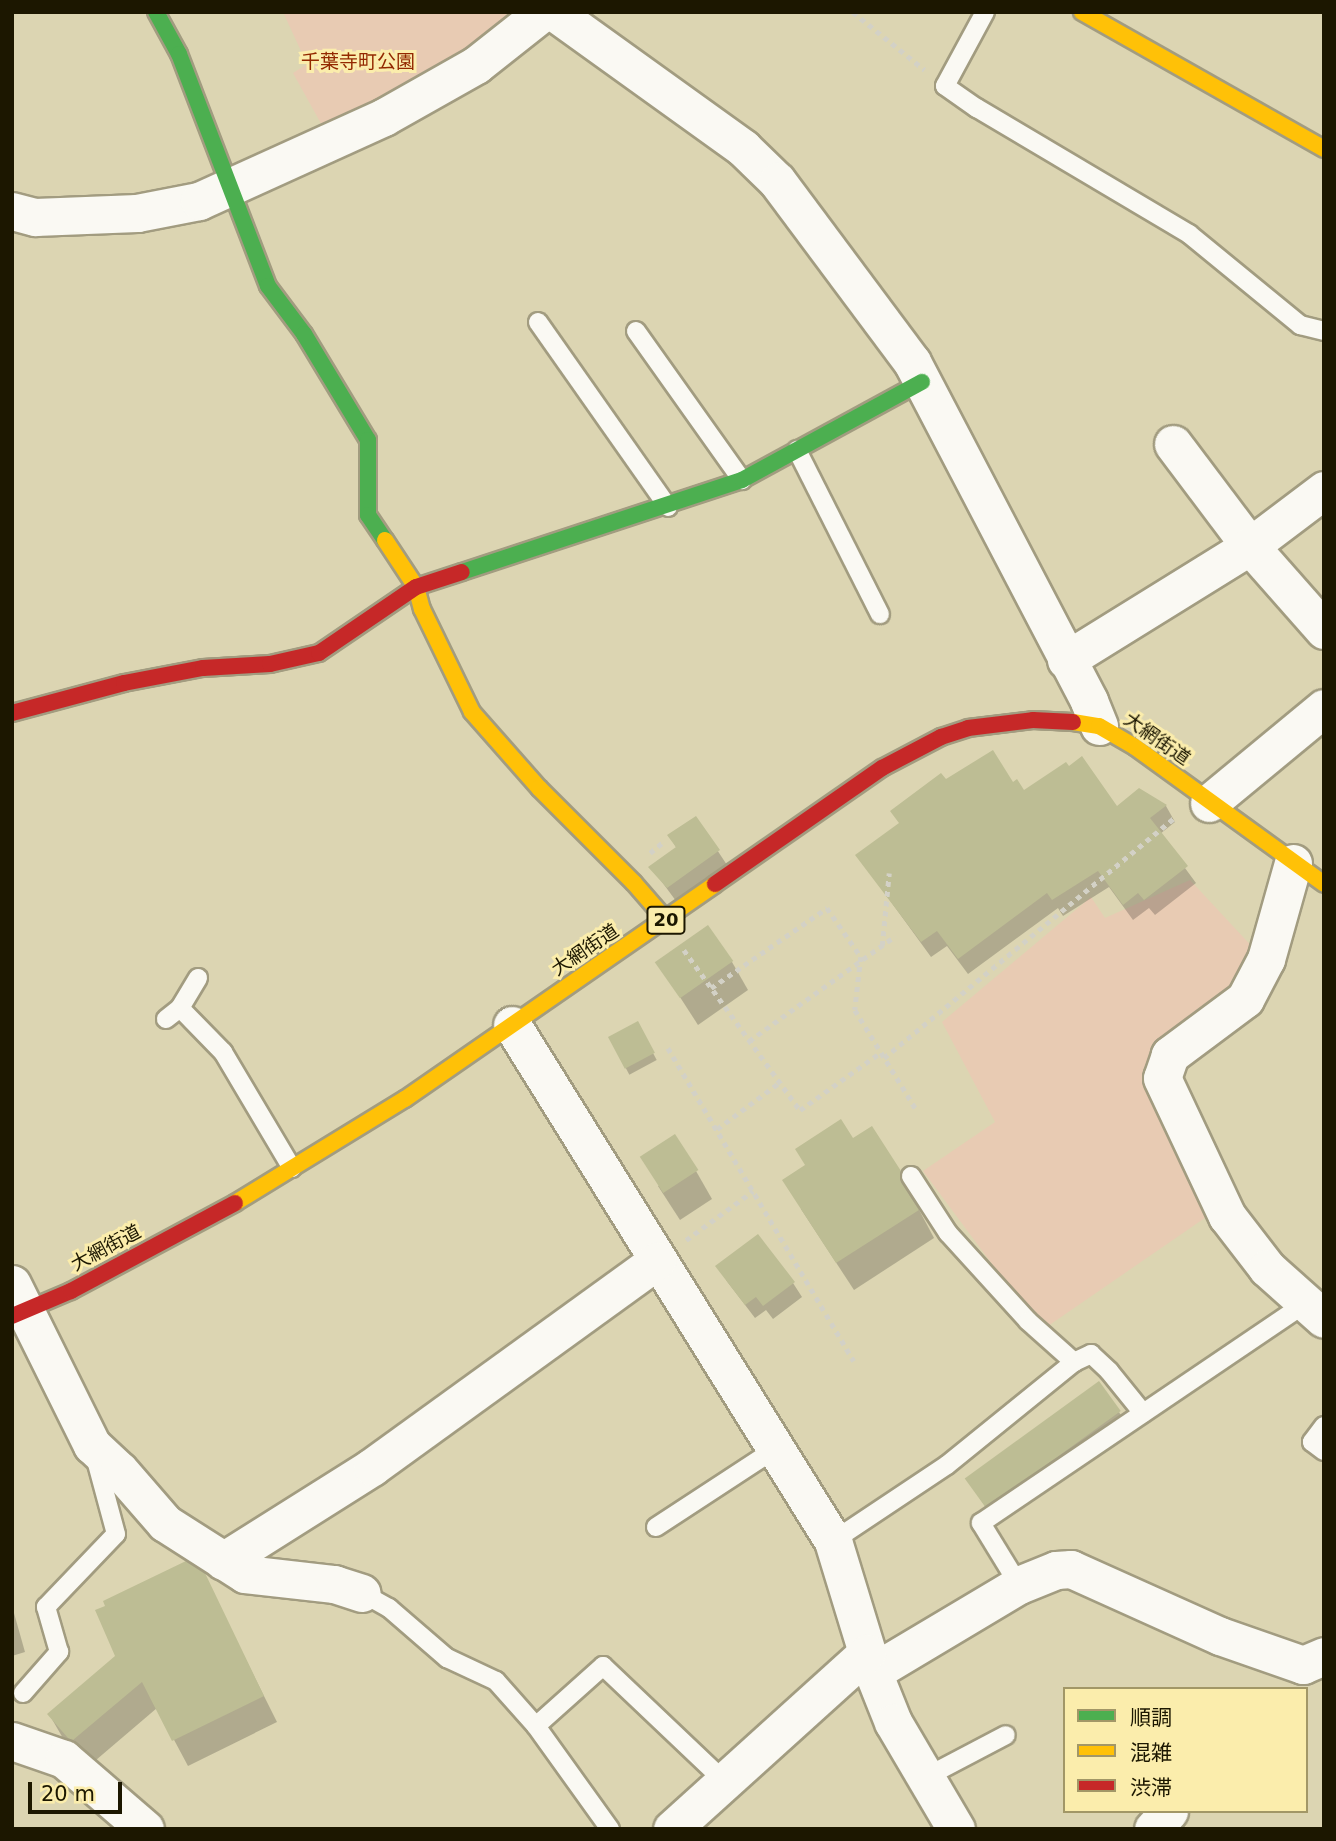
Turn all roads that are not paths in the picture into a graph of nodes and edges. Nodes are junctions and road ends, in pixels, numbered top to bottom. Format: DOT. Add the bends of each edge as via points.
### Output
graph roads {
  1 [pos="156,12"];
  2 [pos="543,12"];
  3 [pos="554,12"];
  4 [pos="985,12"];
  5 [pos="1082,12"];
  6 [pos="1324,149"];
  7 [pos="228,187"];
  8 [pos="12,211"];
  9 [pos="538,322"];
  10 [pos="636,331"];
  11 [pos="1324,331"];
  12 [pos="922,382"];
  13 [pos="1173,444"];
  14 [pos="797,450"];
  15 [pos="742,480"];
  16 [pos="1324,490"];
  17 [pos="668,507"];
  18 [pos="1250,546"];
  19 [pos="416,587"];
  20 [pos="880,614"];
  21 [pos="1324,630"];
  22 [pos="1066,660"];
  23 [pos="1324,708"];
  24 [pos="12,713"];
  25 [pos="1099,726"];
  26 [pos="1204,799"];
  27 [pos="1293,863"];
  28 [pos="1324,884"];
  29 [pos="666,920"];
  30 [pos="198,978"];
  31 [pos="512,1025"];
  32 [pos="292,1168"];
  33 [pos="911,1176"];
  34 [pos="657,1261"];
  35 [pos="16,1304"];
  36 [pos="1314,1312"];
  37 [pos="1074,1362"];
  38 [pos="1143,1413"];
  39 [pos="1324,1426"];
  40 [pos="92,1445"];
  41 [pos="775,1449"];
  42 [pos="1324,1451"];
  43 [pos="656,1527"];
  44 [pos="833,1541"];
  45 [pos="223,1561"];
  46 [pos="1019,1585"];
  47 [pos="362,1593"];
  48 [pos="870,1662"];
  49 [pos="1302,1670"];
  50 [pos="23,1693"];
  51 [pos="536,1726"];
  52 [pos="1006,1735"];
  53 [pos="12,1741"];
  54 [pos="926,1777"];
  55 [pos="724,1781"];
  56 [pos="1167,1813"];
  57 [pos="684,1825"];
  58 [pos="145,1829"];
  59 [pos="610,1829"];
  60 [pos="956,1829"];
  61 [pos="1153,1829"];
  1 -- 7 [label="street" via="179,54"];
  2 -- 7 [label="street" via="476,65 384,117"];
  3 -- 12 [label="street" via="743,148 777,181 912,362"];
  4 -- 11 [label="lane" via="945,86 1189,234 1300,325"];
  5 -- 6 [label="street"];
  7 -- 8 [label="street" via="199,201 137,213 35,218"];
  7 -- 19 [label="street" via="268,286 304,334 368,440 368,515"];
  9 -- 17 [label="lane"];
  10 -- 15 [label="lane"];
  12 -- 14 [label="street"];
  12 -- 22 [label="street"];
  13 -- 18 [label="street"];
  14 -- 15 [label="street"];
  14 -- 20 [label="lane"];
  15 -- 17 [label="street"];
  16 -- 18 [label="street"];
  17 -- 19 [label="street"];
  18 -- 21 [label="street"];
  18 -- 22 [label="street"];
  19 -- 24 [label="street" via="319,653 270,664 204,668 124,682"];
  19 -- 29 [label="street" via="422,609 472,712"];
  22 -- 25 [label="street"];
  23 -- 26 [label="street"];
  25 -- 26 [label="street, 大網街道 / 20"];
  25 -- 29 [label="street, 大網街道 / 20" via="1033,720 968,728 941,737 882,768"];
  26 -- 27 [label="street, 大網街道 / 20"];
  27 -- 28 [label="street, 大網街道 / 20"];
  27 -- 36 [label="street" via="1266,960 1245,999 1170,1055 1162,1078 1227,1216 1267,1268"];
  29 -- 31 [label="street, 大網街道 / 20"];
  30 -- 32 [label="lane" via="173,1014 223,1052"];
  31 -- 32 [label="street, 大網街道 / 20" via="405,1099"];
  31 -- 34 [label="street"];
  32 -- 35 [label="street, 大網街道 / 20" via="71,1291"];
  33 -- 37 [label="lane" via="948,1233 1028,1321"];
  34 -- 41 [label="street"];
  34 -- 45 [label="street" via="372,1467"];
  35 -- 40 [label="street"];
  36 -- 38 [label="lane"];
  37 -- 38 [label="lane" via="1091,1354"];
  37 -- 44 [label="lane" via="947,1465"];
  38 -- 46 [label="lane" via="981,1522"];
  39 -- 42 [label="lane" via="1312,1442"];
  40 -- 45 [label="street" via="165,1523"];
  40 -- 50 [label="lane" via="116,1534 46,1607 60,1652"];
  41 -- 43 [label="lane"];
  41 -- 44 [label="street"];
  44 -- 48 [label="street"];
  45 -- 47 [label="street" via="244,1574 334,1584"];
  46 -- 48 [label="street"];
  46 -- 49 [label="street" via="1071,1569"];
  47 -- 51 [label="lane" via="389,1608 447,1658 496,1681"];
  48 -- 54 [label="street" via="893,1722"];
  48 -- 55 [label="street"];
  51 -- 55 [label="lane" via="603,1666"];
  51 -- 59 [label="lane"];
  52 -- 54 [label="lane"];
  53 -- 58 [label="street" via="64,1759"];
  54 -- 60 [label="street"];
  55 -- 57 [label="street"];
  56 -- 61 [label="street"];
}
